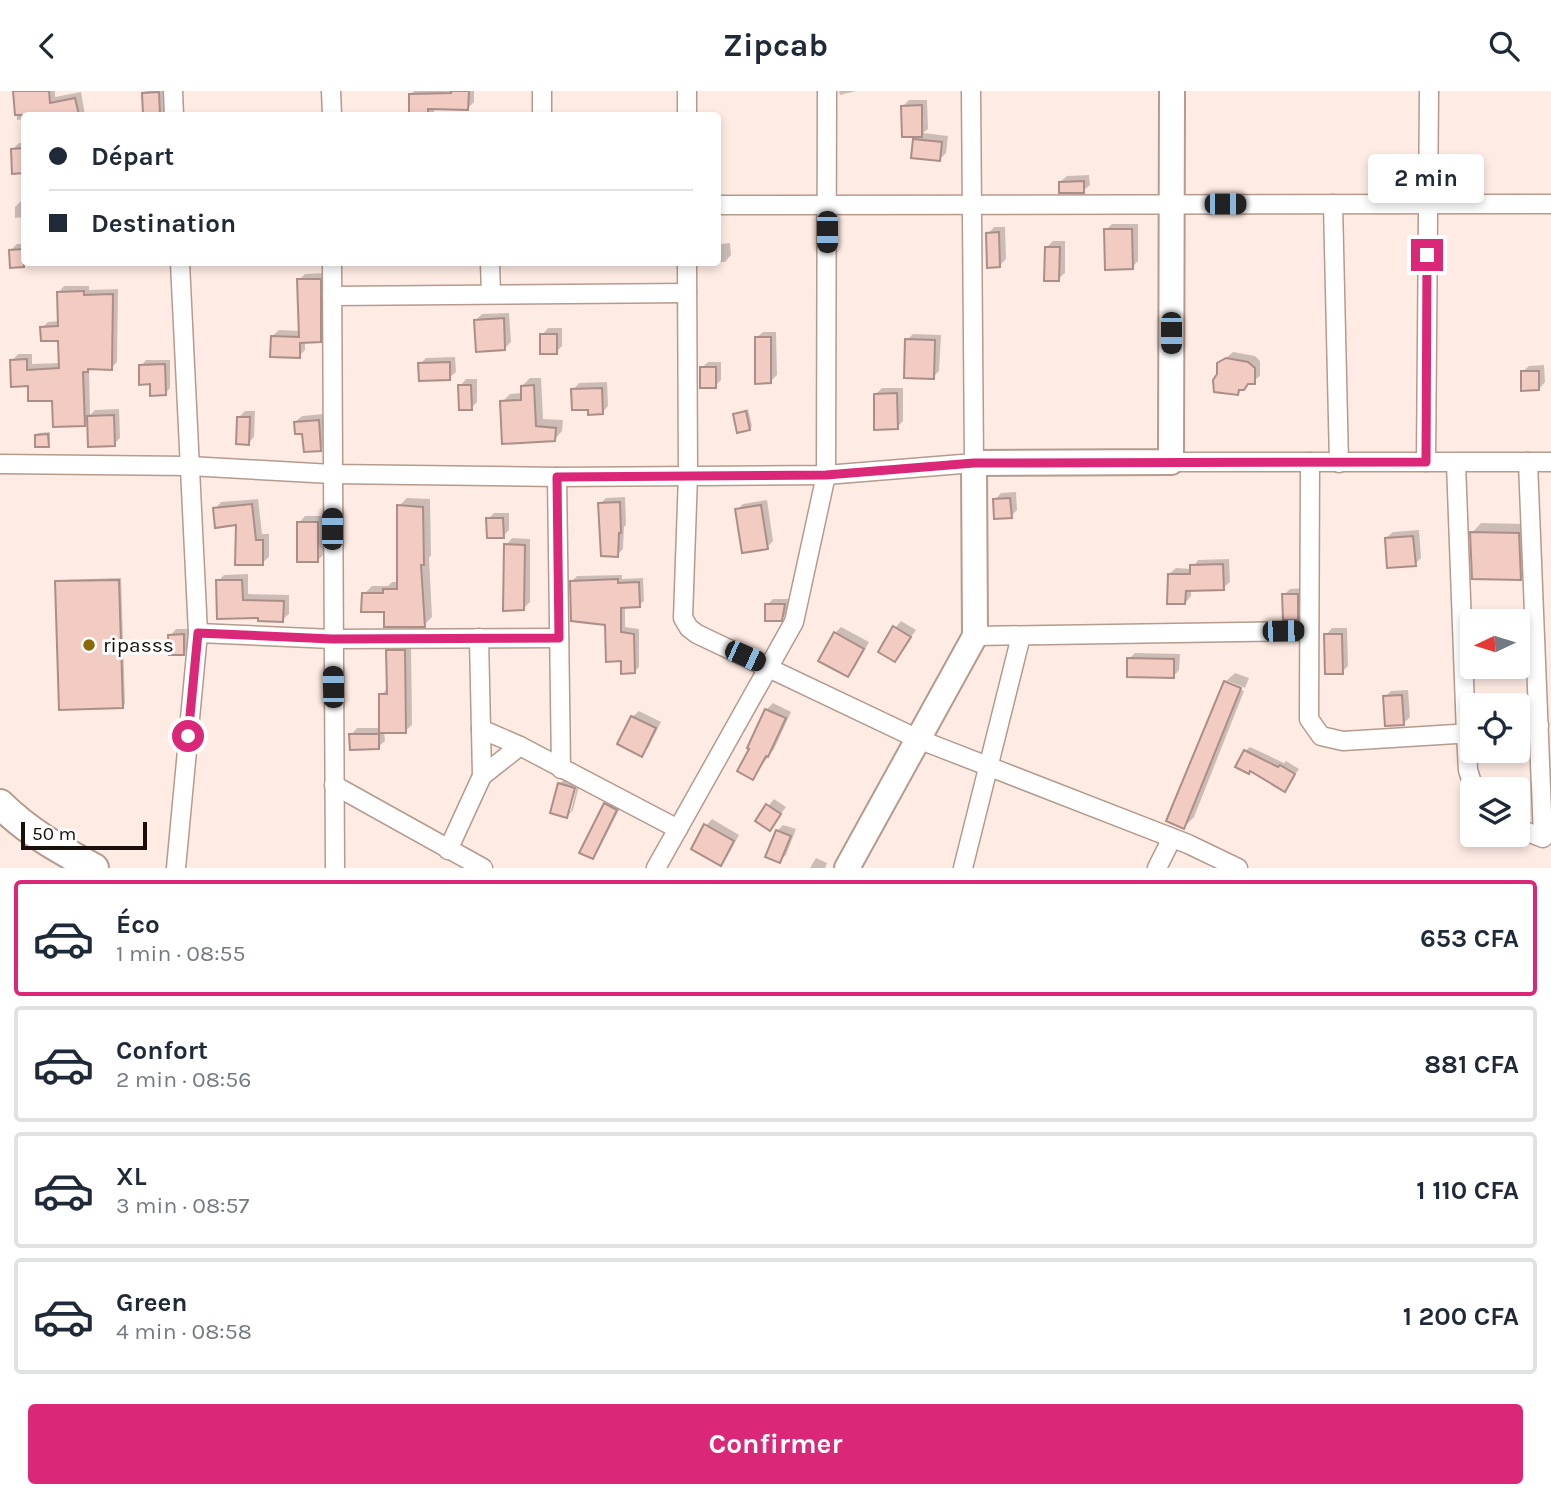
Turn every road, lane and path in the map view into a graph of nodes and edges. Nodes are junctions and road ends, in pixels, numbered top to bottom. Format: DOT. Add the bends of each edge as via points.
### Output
graph roads {
  1 [pos="173,91"];
  2 [pos="331,91"];
  3 [pos="542,91"];
  4 [pos="687,91"];
  5 [pos="827,91"];
  6 [pos="971,91"];
  7 [pos="1172,91"];
  8 [pos="1429,91"];
  9 [pos="174,112"];
  10 [pos="331,112"];
  11 [pos="542,112"];
  12 [pos="687,112"];
  13 [pos="1171,204"];
  14 [pos="1333,204"];
  15 [pos="1428,204"];
  16 [pos="1551,204"];
  17 [pos="721,205"];
  18 [pos="827,205"];
  19 [pos="972,205"];
  20 [pos="180,266"];
  21 [pos="332,266"];
  22 [pos="491,266"];
  23 [pos="687,266"];
  24 [pos="687,293"];
  25 [pos="491,294"];
  26 [pos="332,296"];
  27 [pos="1171,462"];
  28 [pos="1310,462"];
  29 [pos="1426,462"];
  30 [pos="1528,462"];
  31 [pos="1551,462"];
  32 [pos="974,463"];
  33 [pos="1339,463"];
  34 [pos="1456,463"];
  35 [pos="0,464"];
  36 [pos="189,465"];
  37 [pos="332,474"];
  38 [pos="688,475"];
  39 [pos="826,475"];
  40 [pos="557,477"];
  41 [pos="1309,631"];
  42 [pos="198,633"];
  43 [pos="975,636"];
  44 [pos="1021,636"];
  45 [pos="479,638"];
  46 [pos="559,638"];
  47 [pos="332,639"];
  48 [pos="769,667"];
  49 [pos="1544,670"];
  50 [pos="1467,693"];
  51 [pos="1539,725"];
  52 [pos="1530,726"];
  53 [pos="481,729"];
  54 [pos="1460,734"];
  55 [pos="918,739"];
  56 [pos="520,746"];
  57 [pos="988,767"];
  58 [pos="561,769"];
  59 [pos="482,776"];
  60 [pos="334,785"];
  61 [pos="0,803"];
  62 [pos="678,829"];
  63 [pos="1530,833"];
  64 [pos="1172,838"];
  65 [pos="448,851"];
  66 [pos="176,867"];
  67 [pos="94,868"];
  68 [pos="335,868"];
  69 [pos="483,868"];
  70 [pos="656,868"];
  71 [pos="847,868"];
  72 [pos="963,868"];
  73 [pos="1157,868"];
  74 [pos="1238,868"];
  1 -- 9 [label="street"];
  2 -- 10 [label="street"];
  3 -- 11 [label="street"];
  4 -- 12 [label="street"];
  5 -- 18 [label="street"];
  6 -- 19 [label="street"];
  7 -- 13 [label="street"];
  8 -- 15 [label="street"];
  13 -- 14 [label="street"];
  13 -- 19 [label="street"];
  13 -- 27 [label="street"];
  14 -- 15 [label="street"];
  14 -- 33 [label="street"];
  15 -- 16 [label="street"];
  15 -- 29 [label="street"];
  17 -- 18 [label="street"];
  18 -- 19 [label="street"];
  18 -- 39 [label="street"];
  19 -- 32 [label="street"];
  20 -- 36 [label="street"];
  21 -- 26 [label="street"];
  22 -- 25 [label="street"];
  23 -- 24 [label="street"];
  24 -- 25 [label="street"];
  24 -- 38 [label="street"];
  25 -- 26 [label="street"];
  26 -- 37 [label="street"];
  27 -- 28 [label="street"];
  27 -- 32 [label="street"];
  28 -- 33 [label="street"];
  28 -- 41 [label="street"];
  29 -- 33 [label="street"];
  29 -- 34 [label="street"];
  30 -- 31 [label="street"];
  30 -- 34 [label="street"];
  30 -- 49 [label="street"];
  32 -- 39 [label="street"];
  32 -- 43 [label="street"];
  34 -- 50 [label="street"];
  35 -- 36 [label="street"];
  36 -- 37 [label="street"];
  36 -- 42 [label="street"];
  37 -- 40 [label="street"];
  37 -- 47 [label="street"];
  38 -- 39 [label="street"];
  38 -- 40 [label="street"];
  38 -- 48 [label="street" via="683,618 697,634"];
  39 -- 48 [label="street" via="794,622"];
  40 -- 46 [label="street"];
  41 -- 44 [label="street"];
  41 -- 54 [label="street" via="1309,719 1321,736 1343,741"];
  42 -- 47 [label="street"];
  42 -- 66 [label="street"];
  43 -- 44 [label="street"];
  43 -- 55 [label="street"];
  44 -- 57 [label="street"];
  45 -- 46 [label="street"];
  45 -- 47 [label="street"];
  45 -- 53 [label="street"];
  46 -- 58 [label="street"];
  47 -- 60 [label="street"];
  48 -- 55 [label="street"];
  48 -- 62 [label="street"];
  49 -- 51 [label="street"];
  51 -- 52 [label="street"];
  51 -- 63 [label="street" via="1543,838"];
  53 -- 56 [label="street"];
  53 -- 59 [label="street"];
  55 -- 57 [label="street"];
  55 -- 71 [label="street"];
  56 -- 58 [label="street"];
  56 -- 59 [label="street"];
  57 -- 64 [label="street"];
  57 -- 72 [label="street"];
  58 -- 62 [label="street"];
  59 -- 65 [label="street"];
  60 -- 65 [label="street"];
  60 -- 68 [label="street"];
  61 -- 67 [label="main road" via="43,840"];
  62 -- 70 [label="street"];
  64 -- 73 [label="street"];
  64 -- 74 [label="street"];
  65 -- 69 [label="street"];
}
